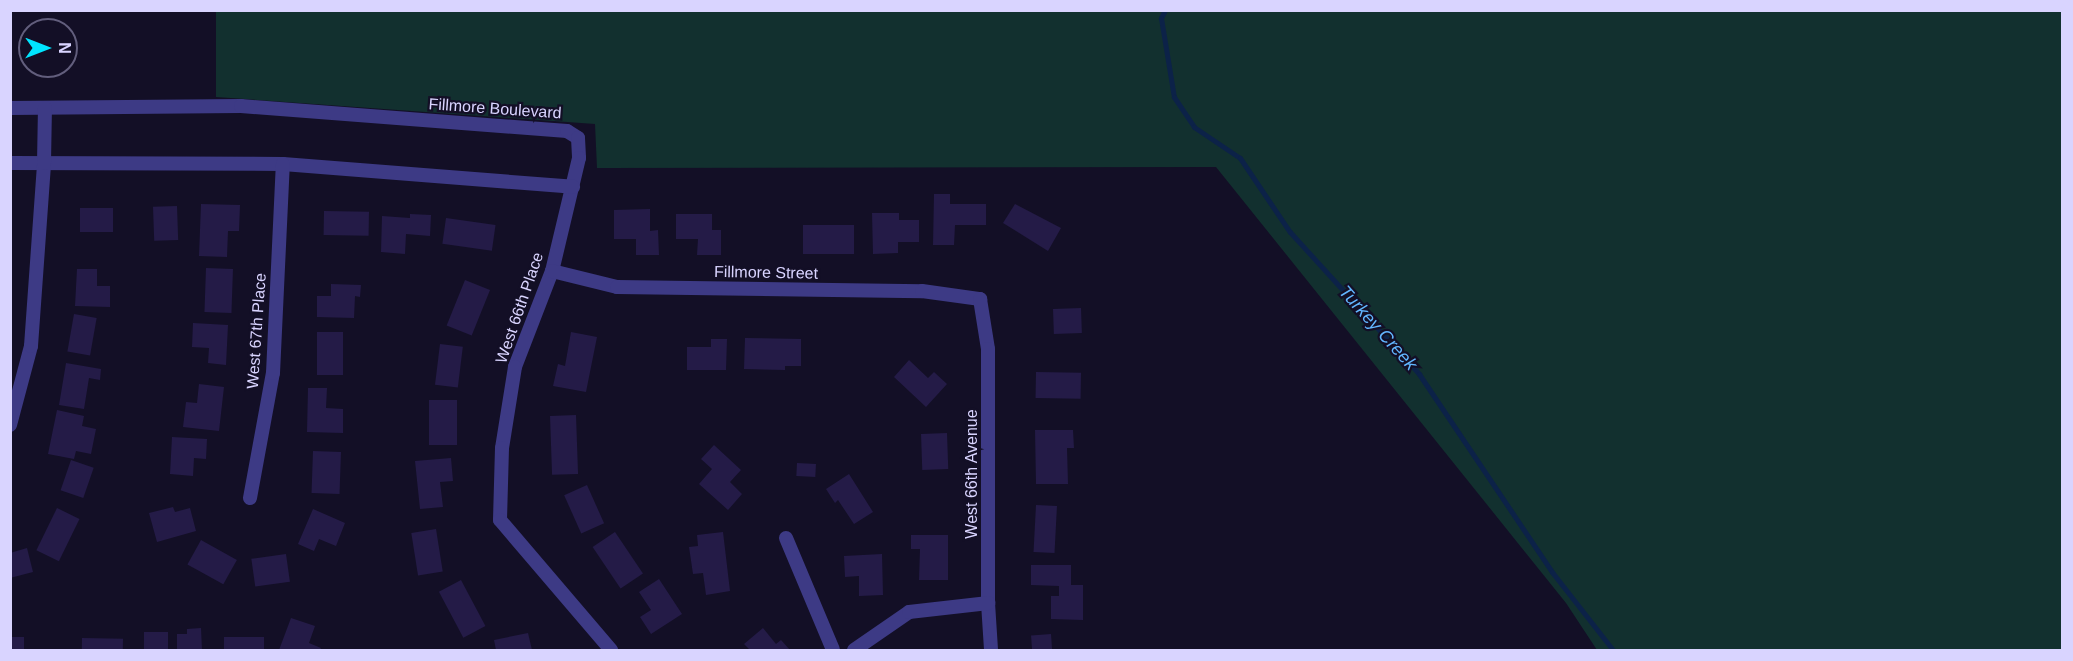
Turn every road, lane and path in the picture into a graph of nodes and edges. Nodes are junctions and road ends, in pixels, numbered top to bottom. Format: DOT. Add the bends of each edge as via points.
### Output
graph roads {
  1 [pos="10,108"];
  2 [pos="45,108"];
  3 [pos="10,163"];
  4 [pos="44,163"];
  5 [pos="284,164"];
  6 [pos="573,187"];
  7 [pos="552,271"];
  8 [pos="980,299"];
  9 [pos="10,425"];
  10 [pos="250,498"];
  11 [pos="786,538"];
  12 [pos="988,603"];
  13 [pos="611,651"];
  14 [pos="833,651"];
  15 [pos="854,651"];
  16 [pos="991,651"];
  1 -- 2 [label="street, Fillmore Boulevard"];
  2 -- 4 [label="street"];
  2 -- 6 [label="street, Fillmore Boulevard" via="241,106 567,131 578,138 579,158"];
  3 -- 4 [label="street"];
  4 -- 5 [label="street"];
  4 -- 9 [label="street" via="31,346"];
  5 -- 6 [label="street"];
  5 -- 10 [label="street, West 67th Place" via="273,373"];
  6 -- 7 [label="street, West 66th Place"];
  7 -- 8 [label="street, Fillmore Street" via="617,287 922,291"];
  7 -- 13 [label="street, West 66th Place" via="515,367 502,448 500,520"];
  8 -- 12 [label="street, West 66th Avenue" via="988,349"];
  11 -- 14 [label="street"];
  12 -- 15 [label="street" via="909,612"];
  12 -- 16 [label="street, West 66th Avenue"];
}
